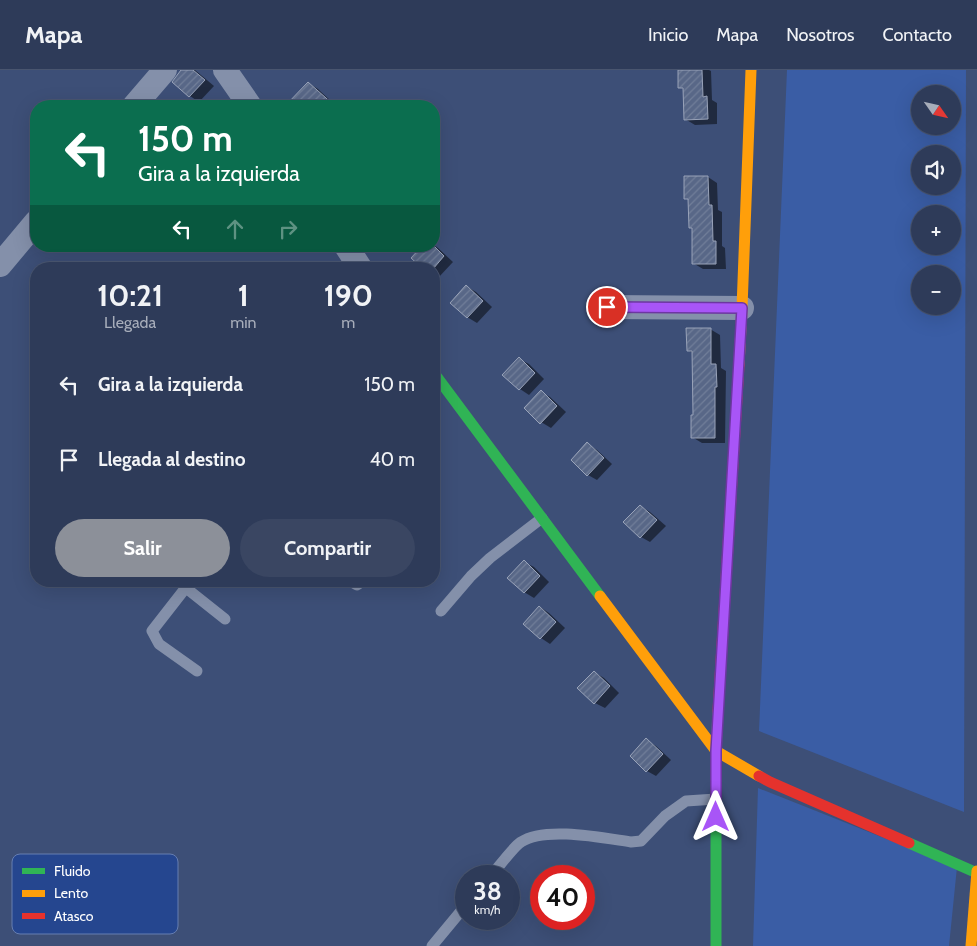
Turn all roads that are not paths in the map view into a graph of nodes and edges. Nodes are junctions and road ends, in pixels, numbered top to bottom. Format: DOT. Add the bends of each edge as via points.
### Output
graph roads {
  1 [pos="165,70"];
  2 [pos="225,70"];
  3 [pos="751,70"];
  4 [pos="139,100"];
  5 [pos="246,100"];
  6 [pos="30,229"];
  7 [pos="0,265"];
  8 [pos="607,307"];
  9 [pos="742,308"];
  10 [pos="440,382"];
  11 [pos="542,518"];
  12 [pos="186,587"];
  13 [pos="191,587"];
  14 [pos="441,611"];
  15 [pos="225,619"];
  16 [pos="197,671"];
  17 [pos="716,751"];
  18 [pos="716,799"];
  19 [pos="500,865"];
  20 [pos="977,872"];
  21 [pos="455,918"];
  22 [pos="432,946"];
  23 [pos="716,946"];
  24 [pos="971,946"];
  1 -- 4 [label="street"];
  2 -- 5 [label="street"];
  3 -- 9 [label="street"];
  6 -- 7 [label="street"];
  8 -- 9 [label="street"];
  9 -- 17 [label="street"];
  10 -- 11 [label="street"];
  11 -- 14 [label="lane" via="490,558"];
  11 -- 17 [label="street"];
  12 -- 16 [label="lane" via="152,631 159,644"];
  13 -- 15 [label="lane"];
  17 -- 18 [label="street"];
  17 -- 20 [label="street" via="770,782"];
  18 -- 19 [label="lane" via="686,801 665,816 641,841 567,833 533,836 520,842"];
  18 -- 23 [label="street"];
  20 -- 24 [label="street"];
  21 -- 22 [label="lane"];
}
